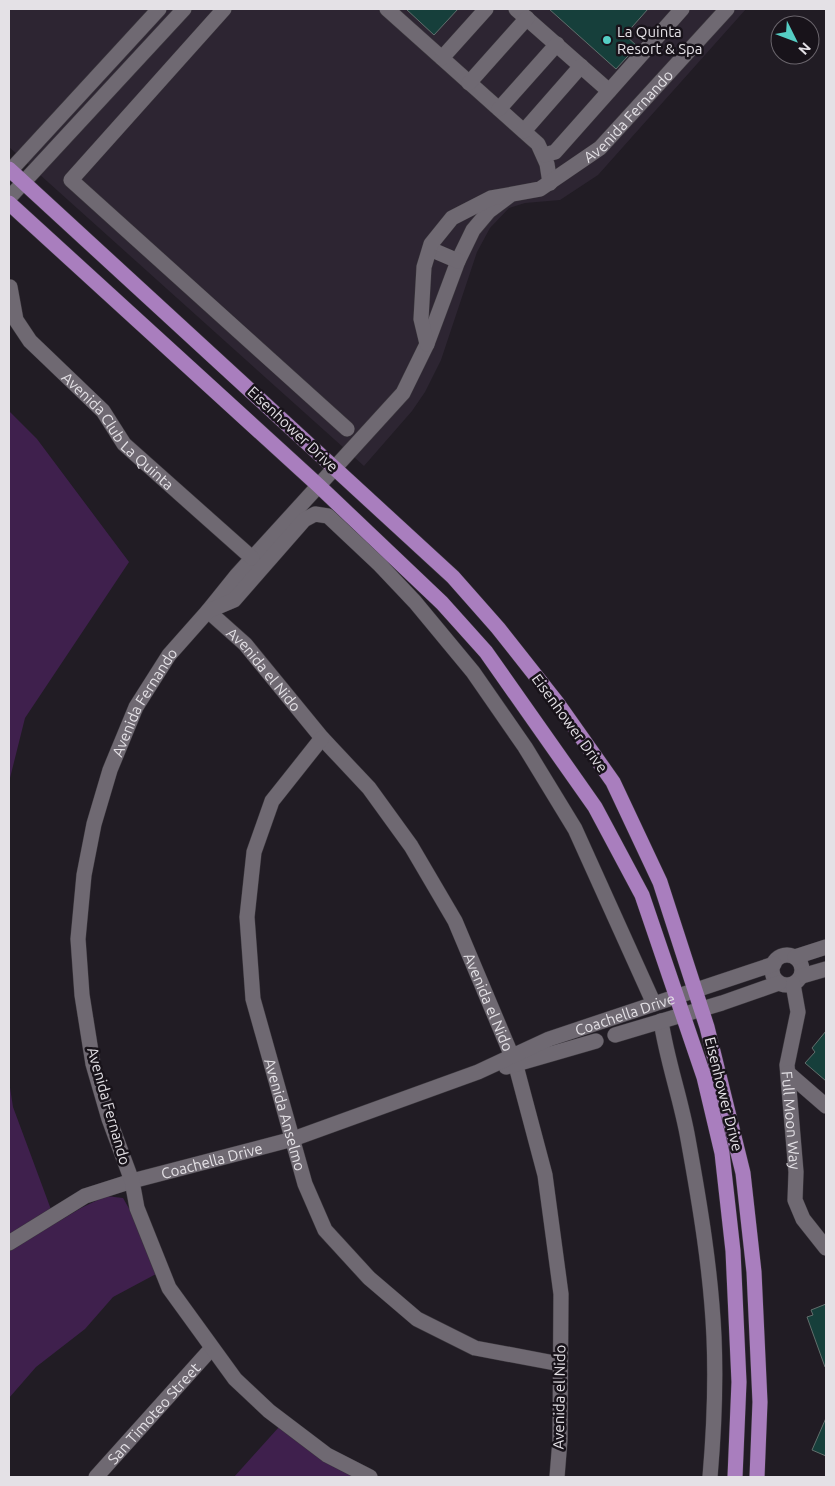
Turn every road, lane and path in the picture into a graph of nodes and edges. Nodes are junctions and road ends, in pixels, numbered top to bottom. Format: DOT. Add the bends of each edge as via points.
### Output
graph roads {
  1 [pos="160,9"];
  2 [pos="184,9"];
  3 [pos="224,9"];
  4 [pos="387,9"];
  5 [pos="486,9"];
  6 [pos="682,9"];
  7 [pos="719,12"];
  8 [pos="522,14"];
  9 [pos="556,44"];
  10 [pos="442,58"];
  11 [pos="581,66"];
  12 [pos="469,82"];
  13 [pos="609,91"];
  14 [pos="72,103"];
  15 [pos="499,109"];
  16 [pos="85,115"];
  17 [pos="524,131"];
  18 [pos="544,155"];
  19 [pos="9,170"];
  20 [pos="24,182"];
  21 [pos="550,183"];
  22 [pos="509,196"];
  23 [pos="9,198"];
  24 [pos="9,203"];
  25 [pos="430,249"];
  26 [pos="458,261"];
  27 [pos="10,287"];
  28 [pos="427,344"];
  29 [pos="347,430"];
  30 [pos="335,468"];
  31 [pos="319,486"];
  32 [pos="252,558"];
  33 [pos="208,611"];
  34 [pos="322,738"];
  35 [pos="826,947"];
  36 [pos="795,957"];
  37 [pos="774,964"];
  38 [pos="826,969"];
  39 [pos="791,981"];
  40 [pos="696,990"];
  41 [pos="676,996"];
  42 [pos="654,1004"];
  43 [pos="702,1009"];
  44 [pos="682,1015"];
  45 [pos="661,1021"];
  46 [pos="572,1032"];
  47 [pos="615,1035"];
  48 [pos="596,1041"];
  49 [pos="577,1048"];
  50 [pos="514,1061"];
  51 [pos="788,1073"];
  52 [pos="826,1106"];
  53 [pos="293,1139"];
  54 [pos="132,1181"];
  55 [pos="9,1243"];
  56 [pos="826,1248"];
  57 [pos="212,1350"];
  58 [pos="560,1364"];
  59 [pos="96,1477"];
  60 [pos="370,1477"];
  61 [pos="556,1477"];
  62 [pos="710,1477"];
  63 [pos="735,1477"];
  64 [pos="756,1477"];
  1 -- 14 [label="street"];
  2 -- 16 [label="street"];
  3 -- 29 [label="street" via="70,180"];
  4 -- 10 [label="street"];
  5 -- 10 [label="street"];
  6 -- 13 [label="street"];
  7 -- 21 [label="street, Avenida Fernando" via="600,148"];
  8 -- 9 [label="street"];
  8 -- 12 [label="street"];
  9 -- 11 [label="street"];
  9 -- 15 [label="street"];
  10 -- 12 [label="street"];
  11 -- 13 [label="street"];
  11 -- 17 [label="street"];
  12 -- 15 [label="street"];
  13 -- 18 [label="street" via="555,152"];
  14 -- 16 [label="street"];
  14 -- 19 [label="street"];
  15 -- 17 [label="street"];
  16 -- 20 [label="street"];
  17 -- 18 [label="street"];
  18 -- 21 [label="street"];
  19 -- 20 [label="main road, Eisenhower Drive"];
  20 -- 23 [label="street"];
  20 -- 30 [label="main road, Eisenhower Drive"];
  21 -- 22 [label="street, Avenida Fernando" via="540,189"];
  22 -- 25 [label="street, Avenida Fernando" via="491,198 452,218"];
  22 -- 26 [label="street, Avenida Fernando" via="472,230"];
  24 -- 31 [label="main road, Eisenhower Drive"];
  25 -- 26 [label="street"];
  25 -- 28 [label="street, Avenida Fernando" via="424,267 421,319"];
  26 -- 28 [label="street, Avenida Fernando"];
  27 -- 32 [label="street, Avenida Club La Quinta" via="16,320 30,341 103,411 130,450"];
  28 -- 30 [label="street, Avenida Fernando" via="403,393"];
  30 -- 31 [label="street, Avenida Fernando"];
  30 -- 40 [label="main road, Eisenhower Drive" via="453,577 492,621 558,704 613,782 660,882"];
  31 -- 32 [label="street, Avenida Fernando"];
  31 -- 41 [label="main road, Eisenhower Drive" via="442,602 486,652 595,806 642,895"];
  32 -- 33 [label="street, Avenida Fernando"];
  33 -- 34 [label="street, Avenida el Nido" via="245,644"];
  33 -- 42 [label="street, Avenida Fernando" via="234,600 304,520 315,514 328,516 415,602 472,672 525,747 575,829"];
  33 -- 54 [label="street, Avenida Fernando" via="169,655 136,706 110,770 94,824 84,875 78,940 82,995 94,1064 109,1119"];
  34 -- 50 [label="street, Avenida el Nido" via="369,788 411,846 456,921"];
  34 -- 53 [label="street, Avenida Anselmo" via="272,800 254,852 248,916 253,999"];
  35 -- 36 [label="street, Coachella Drive"];
  36 -- 37 [label="street, Coachella Drive" via="783,956"];
  36 -- 39 [label="street" via="802,967"];
  37 -- 39 [label="street" via="774,976"];
  37 -- 40 [label="street, Coachella Drive"];
  38 -- 39 [label="street, Coachella Drive"];
  39 -- 43 [label="street, Coachella Drive"];
  39 -- 51 [label="street, Full Moon Way" via="798,1012 790,1045"];
  40 -- 41 [label="street, Coachella Drive"];
  40 -- 43 [label="main road, Eisenhower Drive"];
  41 -- 42 [label="street, Coachella Drive"];
  41 -- 44 [label="main road, Eisenhower Drive"];
  42 -- 46 [label="street, Coachella Drive"];
  43 -- 44 [label="street, Coachella Drive"];
  43 -- 64 [label="main road, Eisenhower Drive" via="743,1173 754,1272 760,1393"];
  44 -- 45 [label="street, Coachella Drive"];
  44 -- 63 [label="main road, Eisenhower Drive" via="704,1077 722,1153 733,1252 740,1382"];
  45 -- 47 [label="street, Coachella Drive"];
  45 -- 62 [label="street" via="688,1136 706,1241 714,1337 714,1425"];
  46 -- 49 [label="street"];
  46 -- 50 [label="street, Coachella Drive"];
  48 -- 49 [label="street, Coachella Drive"];
  49 -- 50 [label="street, Coachella Drive"];
  50 -- 53 [label="street, Coachella Drive"];
  50 -- 58 [label="street, Avenida el Nido" via="545,1176 560,1294"];
  51 -- 52 [label="street"];
  51 -- 56 [label="street, Full Moon Way" via="796,1172 795,1200 803,1219"];
  53 -- 54 [label="street, Coachella Drive"];
  53 -- 58 [label="street, Avenida Anselmo" via="305,1184 326,1230 369,1278 417,1319 475,1348"];
  54 -- 55 [label="street, Coachella Drive" via="85,1196"];
  54 -- 57 [label="street, Avenida Fernando" via="137,1208 169,1288"];
  57 -- 59 [label="street, San Timoteo Street"];
  57 -- 60 [label="street, Avenida Fernando" via="235,1379 269,1410 328,1455"];
  58 -- 61 [label="street, Avenida el Nido" via="560,1440"];
}
